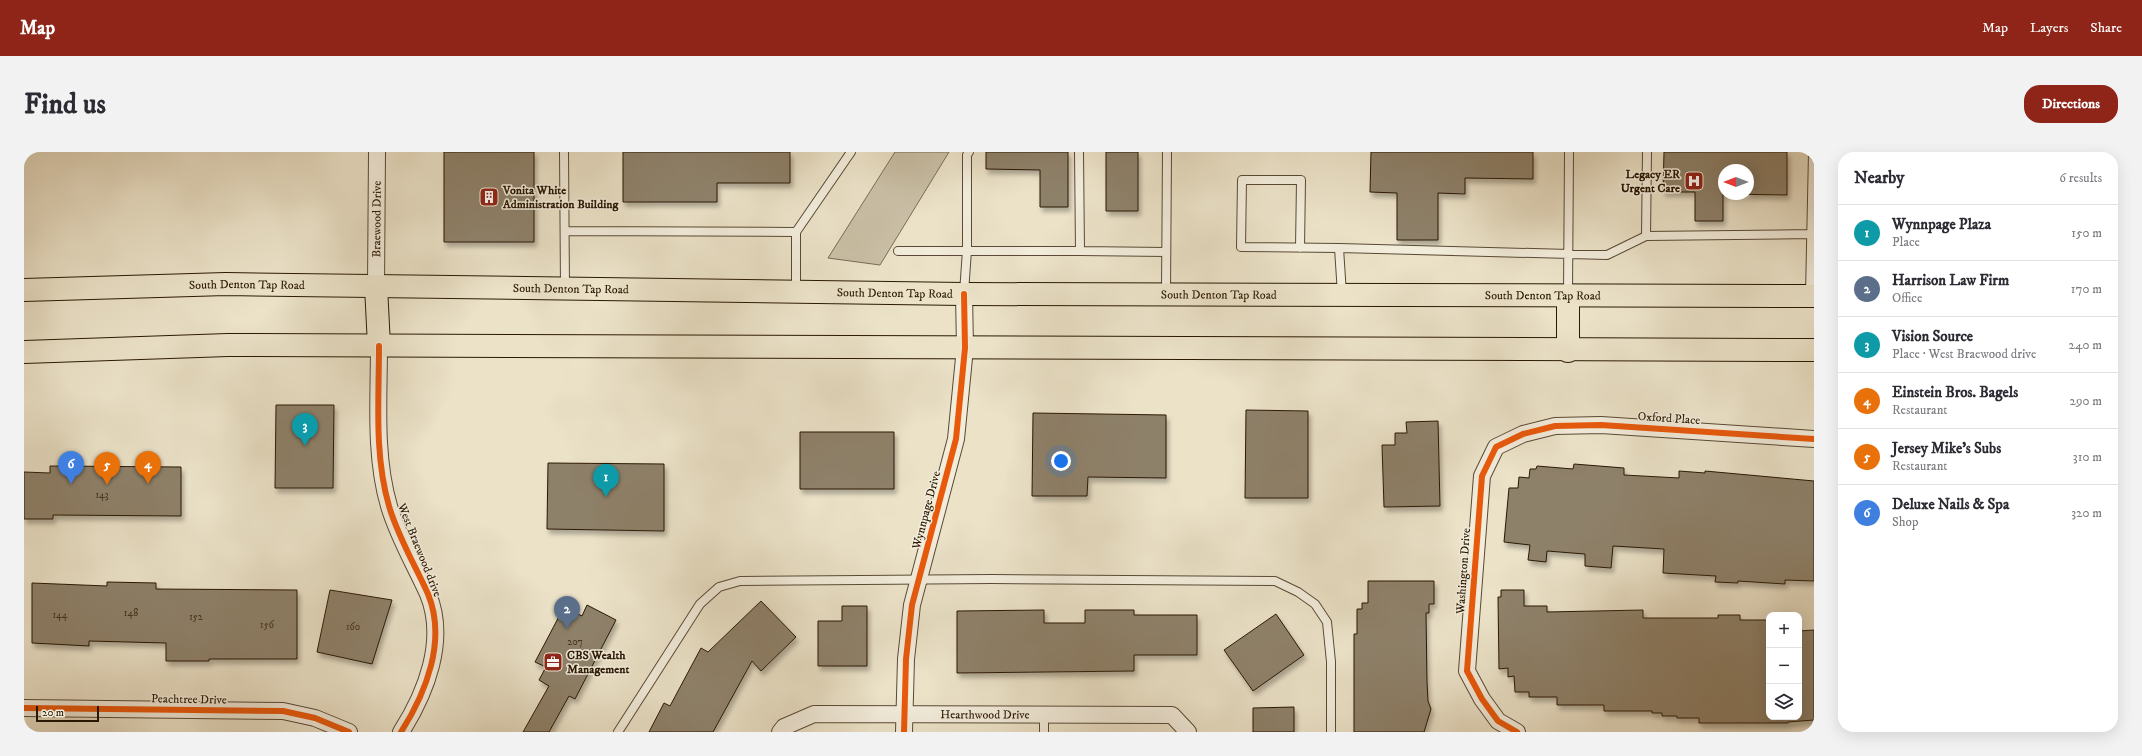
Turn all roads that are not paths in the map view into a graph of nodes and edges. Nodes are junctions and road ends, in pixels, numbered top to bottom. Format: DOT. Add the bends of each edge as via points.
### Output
graph roads {
  1 [pos="377,152"];
  2 [pos="564,152"];
  3 [pos="851,152"];
  4 [pos="969,152"];
  5 [pos="1079,152"];
  6 [pos="1167,152"];
  7 [pos="1569,152"];
  8 [pos="1647,152"];
  9 [pos="1813,152"];
  10 [pos="1813,180"];
  11 [pos="564,231"];
  12 [pos="796,232"];
  13 [pos="1812,234"];
  14 [pos="1646,236"];
  15 [pos="1300,248"];
  16 [pos="1339,248"];
  17 [pos="967,250"];
  18 [pos="898,251"];
  19 [pos="1080,251"];
  20 [pos="1166,252"];
  21 [pos="1567,255"];
  22 [pos="376,286"];
  23 [pos="565,288"];
  24 [pos="24,290"];
  25 [pos="796,292"];
  26 [pos="964,294"];
  27 [pos="1166,294"];
  28 [pos="1342,294"];
  29 [pos="1568,295"];
  30 [pos="1812,296"];
  31 [pos="379,346"];
  32 [pos="965,348"];
  33 [pos="1814,350"];
  34 [pos="1568,351"];
  35 [pos="24,352"];
  36 [pos="1523,434"];
  37 [pos="1814,439"];
  38 [pos="918,581"];
  39 [pos="24,708"];
  40 [pos="904,713"];
  41 [pos="1044,714"];
  42 [pos="349,732"];
  43 [pos="401,732"];
  44 [pos="618,732"];
  45 [pos="780,732"];
  46 [pos="904,732"];
  47 [pos="1044,732"];
  48 [pos="1188,732"];
  49 [pos="1331,732"];
  50 [pos="1516,732"];
  1 -- 22 [label="street, Braewood Drive"];
  2 -- 11 [label="lane"];
  3 -- 12 [label="lane"];
  4 -- 17 [label="lane"];
  5 -- 19 [label="lane"];
  6 -- 20 [label="lane"];
  7 -- 21 [label="lane"];
  8 -- 14 [label="lane"];
  9 -- 10 [label="lane"];
  10 -- 13 [label="lane"];
  11 -- 12 [label="lane"];
  11 -- 23 [label="lane"];
  12 -- 25 [label="lane"];
  13 -- 14 [label="lane"];
  13 -- 30 [label="lane"];
  14 -- 21 [label="lane" via="1607,255"];
  15 -- 15 [label="lane" via="1241,247 1242,180 1301,180"];
  15 -- 16 [label="lane"];
  16 -- 21 [label="lane"];
  16 -- 28 [label="lane"];
  17 -- 18 [label="lane"];
  17 -- 19 [label="lane"];
  17 -- 26 [label="lane"];
  19 -- 20 [label="lane"];
  20 -- 27 [label="lane"];
  21 -- 29 [label="lane"];
  22 -- 23 [label="main road, South Denton Tap Road"];
  22 -- 24 [label="main road, South Denton Tap Road" via="226,284"];
  22 -- 31 [label="main road"];
  23 -- 25 [label="main road, South Denton Tap Road"];
  25 -- 26 [label="main road, South Denton Tap Road"];
  26 -- 27 [label="main road, South Denton Tap Road"];
  26 -- 32 [label="street, Wynnpage Drive"];
  27 -- 28 [label="main road, South Denton Tap Road"];
  28 -- 29 [label="main road, South Denton Tap Road"];
  29 -- 30 [label="main road, South Denton Tap Road"];
  29 -- 34 [label="main road"];
  31 -- 32 [label="main road"];
  31 -- 35 [label="main road" via="228,345"];
  31 -- 43 [label="street, West Braewood drive" via="380,454 389,505 403,543 429,596 434,621 430,670 412,715"];
  32 -- 34 [label="main road"];
  32 -- 38 [label="street, Wynnpage Drive" via="956,439"];
  33 -- 34 [label="main road"];
  36 -- 37 [label="street, Oxford Place" via="1554,426 1601,425"];
  36 -- 50 [label="street, Washington Drive" via="1496,447 1482,476 1467,671 1482,699 1498,721"];
  38 -- 40 [label="street, Wynnpage Drive" via="912,604 906,659"];
  38 -- 44 [label="lane" via="740,581 719,587 700,604"];
  38 -- 49 [label="lane" via="1275,581 1315,604 1328,622"];
  39 -- 42 [label="street, Peachtree Drive" via="283,711 315,718"];
  40 -- 41 [label="street, Hearthwood Drive"];
  40 -- 45 [label="street, Hearthwood Drive" via="814,714 784,727"];
  40 -- 46 [label="street, Wynnpage Drive"];
  41 -- 47 [label="lane"];
  41 -- 48 [label="street, Hearthwood Drive" via="1172,715"];
}
